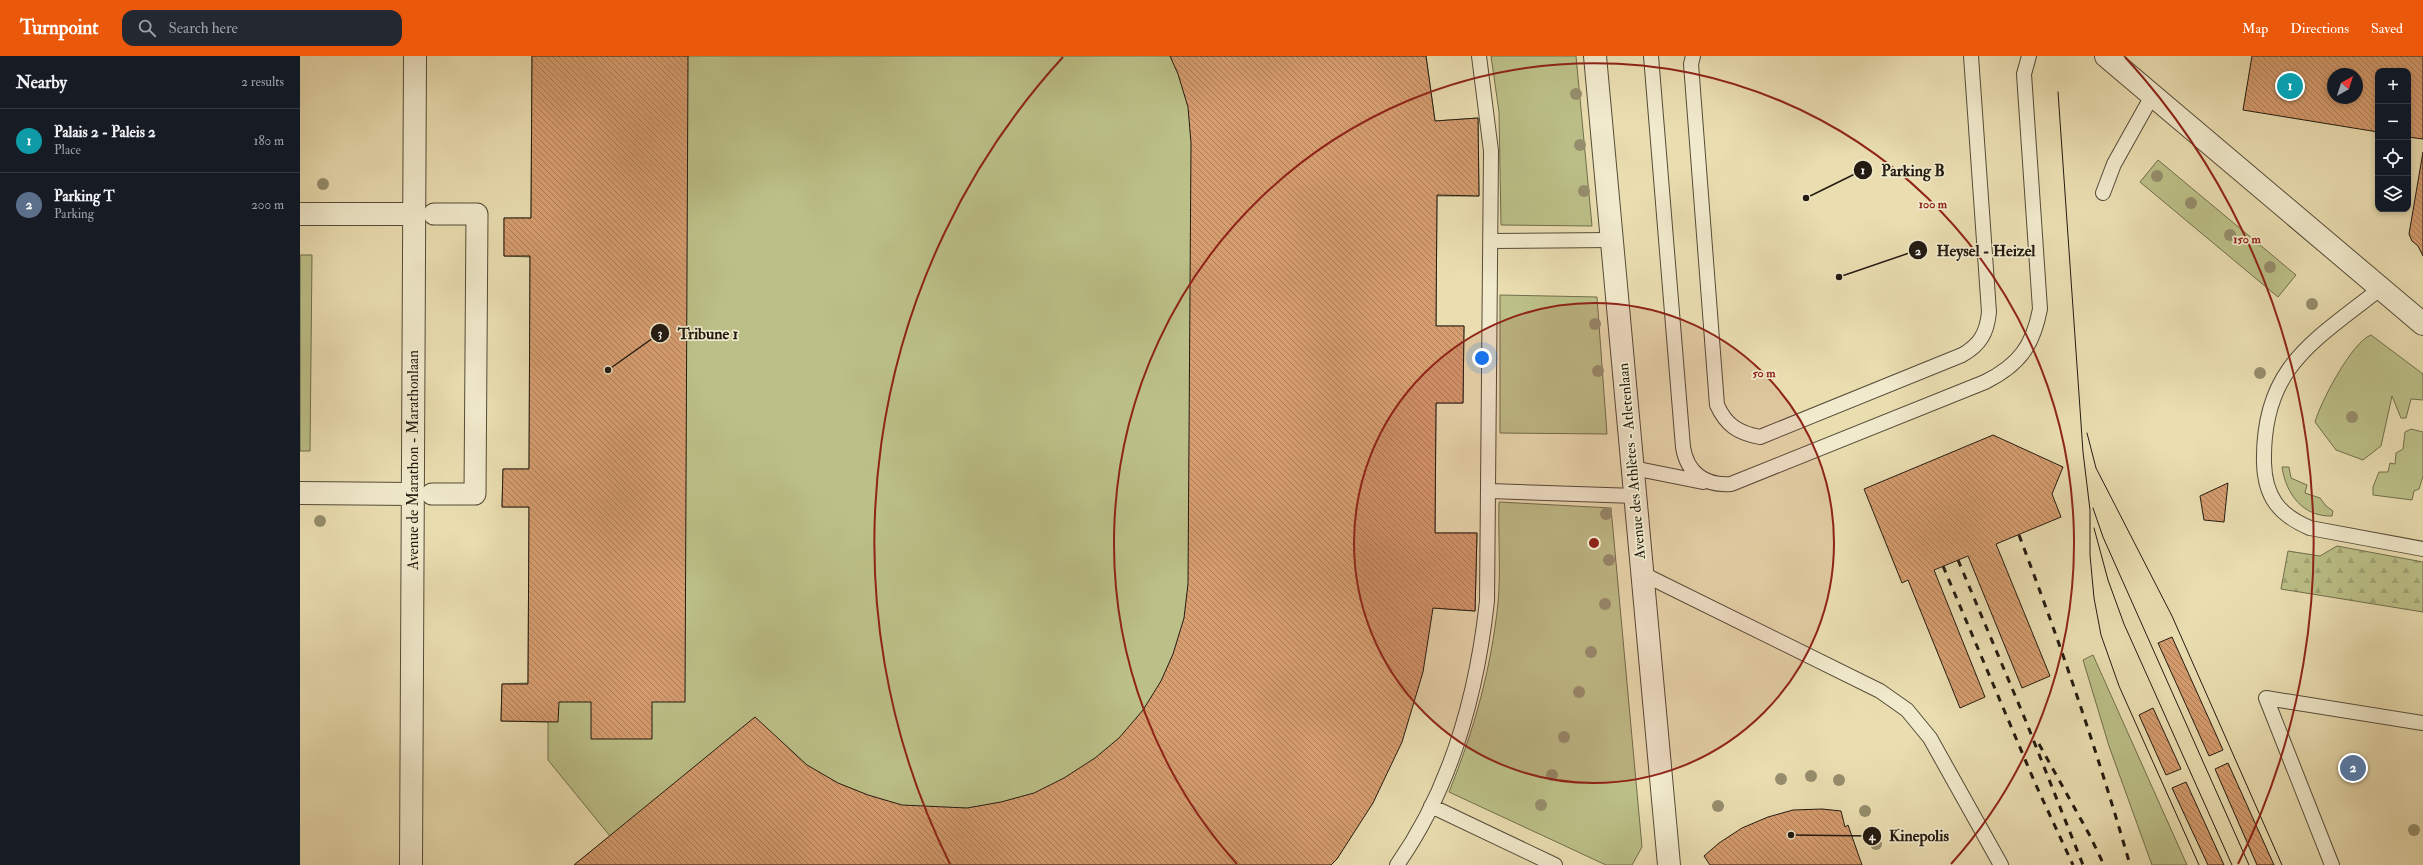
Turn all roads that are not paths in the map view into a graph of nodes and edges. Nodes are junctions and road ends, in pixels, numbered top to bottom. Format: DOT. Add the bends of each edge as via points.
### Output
graph roads {
  1 [pos="415,56"];
  2 [pos="1479,56"];
  3 [pos="1595,56"];
  4 [pos="1651,56"];
  5 [pos="1693,56"];
  6 [pos="1971,56"];
  7 [pos="2029,56"];
  8 [pos="2106,56"];
  9 [pos="2152,96"];
  10 [pos="2103,193"];
  11 [pos="300,214"];
  12 [pos="424,214"];
  13 [pos="1612,240"];
  14 [pos="1490,241"];
  15 [pos="2381,288"];
  16 [pos="2423,324"];
  17 [pos="1633,468"];
  18 [pos="1713,483"];
  19 [pos="1488,491"];
  20 [pos="300,493"];
  21 [pos="422,494"];
  22 [pos="1636,496"];
  23 [pos="2423,549"];
  24 [pos="1643,574"];
  25 [pos="2423,723"];
  26 [pos="1431,806"];
  27 [pos="411,865"];
  28 [pos="1397,865"];
  29 [pos="1555,865"];
  30 [pos="1669,865"];
  31 [pos="2001,865"];
  32 [pos="2332,865"];
  1 -- 12 [label="street, Avenue de Marathon - Marathonlaan"];
  2 -- 14 [label="lane" via="1491,151"];
  3 -- 13 [label="street, Avenue des Athlètes - Atletenlaan"];
  4 -- 18 [label="lane" via="1683,447 1691,469 1704,480"];
  5 -- 6 [label="lane" via="1691,64 1717,405 1723,418 1733,428 1760,437 1962,356 1974,349 1983,338 1988,326 1989,312"];
  7 -- 18 [label="lane" via="2024,74 2040,309 2037,328 2029,346 2017,361 1985,382 1731,484"];
  8 -- 9 [label="street"];
  9 -- 10 [label="lane" via="2114,164"];
  9 -- 15 [label="street"];
  11 -- 12 [label="street"];
  12 -- 21 [label="street, Avenue de Marathon - Marathonlaan"];
  12 -- 21 [label="street" via="477,214 475,494"];
  13 -- 14 [label="lane"];
  13 -- 17 [label="street, Avenue des Athlètes - Atletenlaan"];
  14 -- 19 [label="lane"];
  15 -- 16 [label="street"];
  15 -- 23 [label="lane" via="2310,344 2282,379 2272,398 2266,420 2265,473 2269,491 2278,508 2292,521 2310,528"];
  17 -- 18 [label="lane"];
  17 -- 22 [label="street, Avenue des Athlètes - Atletenlaan"];
  19 -- 22 [label="lane"];
  19 -- 26 [label="lane" via="1487,601 1480,654 1463,724"];
  20 -- 21 [label="street"];
  21 -- 27 [label="street, Avenue de Marathon - Marathonlaan"];
  22 -- 24 [label="street, Avenue des Athlètes - Atletenlaan"];
  24 -- 30 [label="street, Avenue des Athlètes - Atletenlaan"];
  24 -- 31 [label="lane" via="1880,691 1906,710 1930,738"];
  25 -- 32 [label="lane" via="2266,698"];
  26 -- 28 [label="lane"];
  26 -- 29 [label="lane"];
}
